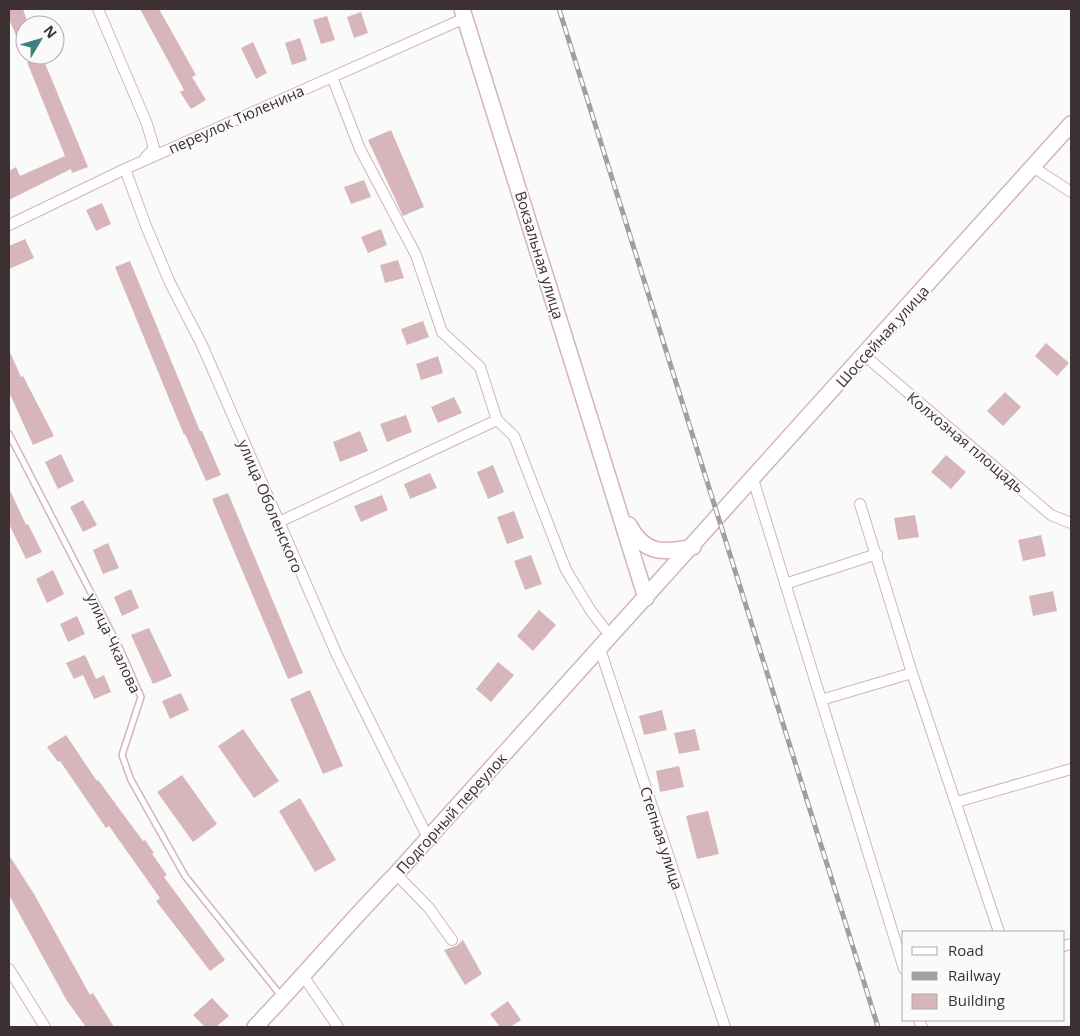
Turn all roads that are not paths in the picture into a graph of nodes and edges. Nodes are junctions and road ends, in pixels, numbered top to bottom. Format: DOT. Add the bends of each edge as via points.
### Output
graph roads {
  1 [pos="98,9"];
  2 [pos="464,13"];
  3 [pos="332,77"];
  4 [pos="1071,124"];
  5 [pos="143,161"];
  6 [pos="1034,166"];
  7 [pos="125,169"];
  8 [pos="1071,192"];
  9 [pos="9,225"];
  10 [pos="864,355"];
  11 [pos="497,420"];
  12 [pos="9,434"];
  13 [pos="753,479"];
  14 [pos="617,500"];
  15 [pos="860,504"];
  16 [pos="279,522"];
  17 [pos="1071,523"];
  18 [pos="692,547"];
  19 [pos="877,554"];
  20 [pos="785,584"];
  21 [pos="646,598"];
  22 [pos="611,637"];
  23 [pos="600,648"];
  24 [pos="912,673"];
  25 [pos="821,700"];
  26 [pos="1071,769"];
  27 [pos="957,802"];
  28 [pos="428,838"];
  29 [pos="396,874"];
  30 [pos="999,931"];
  31 [pos="452,940"];
  32 [pos="902,963"];
  33 [pos="9,969"];
  34 [pos="304,977"];
  35 [pos="283,998"];
  36 [pos="45,1027"];
  37 [pos="255,1027"];
  38 [pos="338,1027"];
  39 [pos="725,1027"];
  1 -- 5 [label="street" via="147,124 154,148"];
  2 -- 3 [label="street, переулок Тюленина"];
  2 -- 14 [label="main road, Вокзальная улица"];
  3 -- 5 [label="street, переулок Тюленина"];
  3 -- 11 [label="street" via="360,149 416,255 442,332 480,368"];
  4 -- 6 [label="main road, Шоссейная улица"];
  5 -- 7 [label="street, переулок Тюленина"];
  6 -- 8 [label="street"];
  6 -- 10 [label="main road, Шоссейная улица"];
  7 -- 9 [label="street, переулок Тюленина"];
  7 -- 16 [label="street, улица Оболенского" via="170,283 202,345"];
  10 -- 13 [label="main road, Шоссейная улица"];
  10 -- 17 [label="street, Колхозная площадь" via="1051,514"];
  11 -- 16 [label="street"];
  11 -- 22 [label="street" via="514,436 566,570"];
  12 -- 35 [label="lane, улица Чкалова" via="120,649 141,697 122,755 131,780 185,876"];
  13 -- 18 [label="main road, Шоссейная улица"];
  13 -- 20 [label="street"];
  14 -- 18 [label="main road" via="634,535 645,547 666,552"];
  14 -- 21 [label="main road"];
  15 -- 19 [label="street"];
  16 -- 28 [label="street, улица Оболенского" via="337,655"];
  18 -- 21 [label="main road, Шоссейная улица"];
  19 -- 20 [label="street"];
  19 -- 24 [label="street"];
  20 -- 25 [label="street"];
  21 -- 22 [label="main road, Подгорный переулок"];
  22 -- 23 [label="main road, Подгорный переулок"];
  23 -- 28 [label="main road, Подгорный переулок"];
  23 -- 39 [label="street, Степная улица"];
  24 -- 25 [label="street"];
  24 -- 27 [label="street"];
  25 -- 32 [label="street"];
  26 -- 27 [label="street"];
  27 -- 30 [label="street"];
  28 -- 29 [label="main road, Подгорный переулок"];
  29 -- 31 [label="street" via="429,908"];
  29 -- 34 [label="main road, Подгорный переулок"];
  33 -- 36 [label="street"];
  34 -- 35 [label="main road, Подгорный переулок"];
  34 -- 38 [label="street"];
  35 -- 37 [label="main road, Подгорный переулок"];
}
